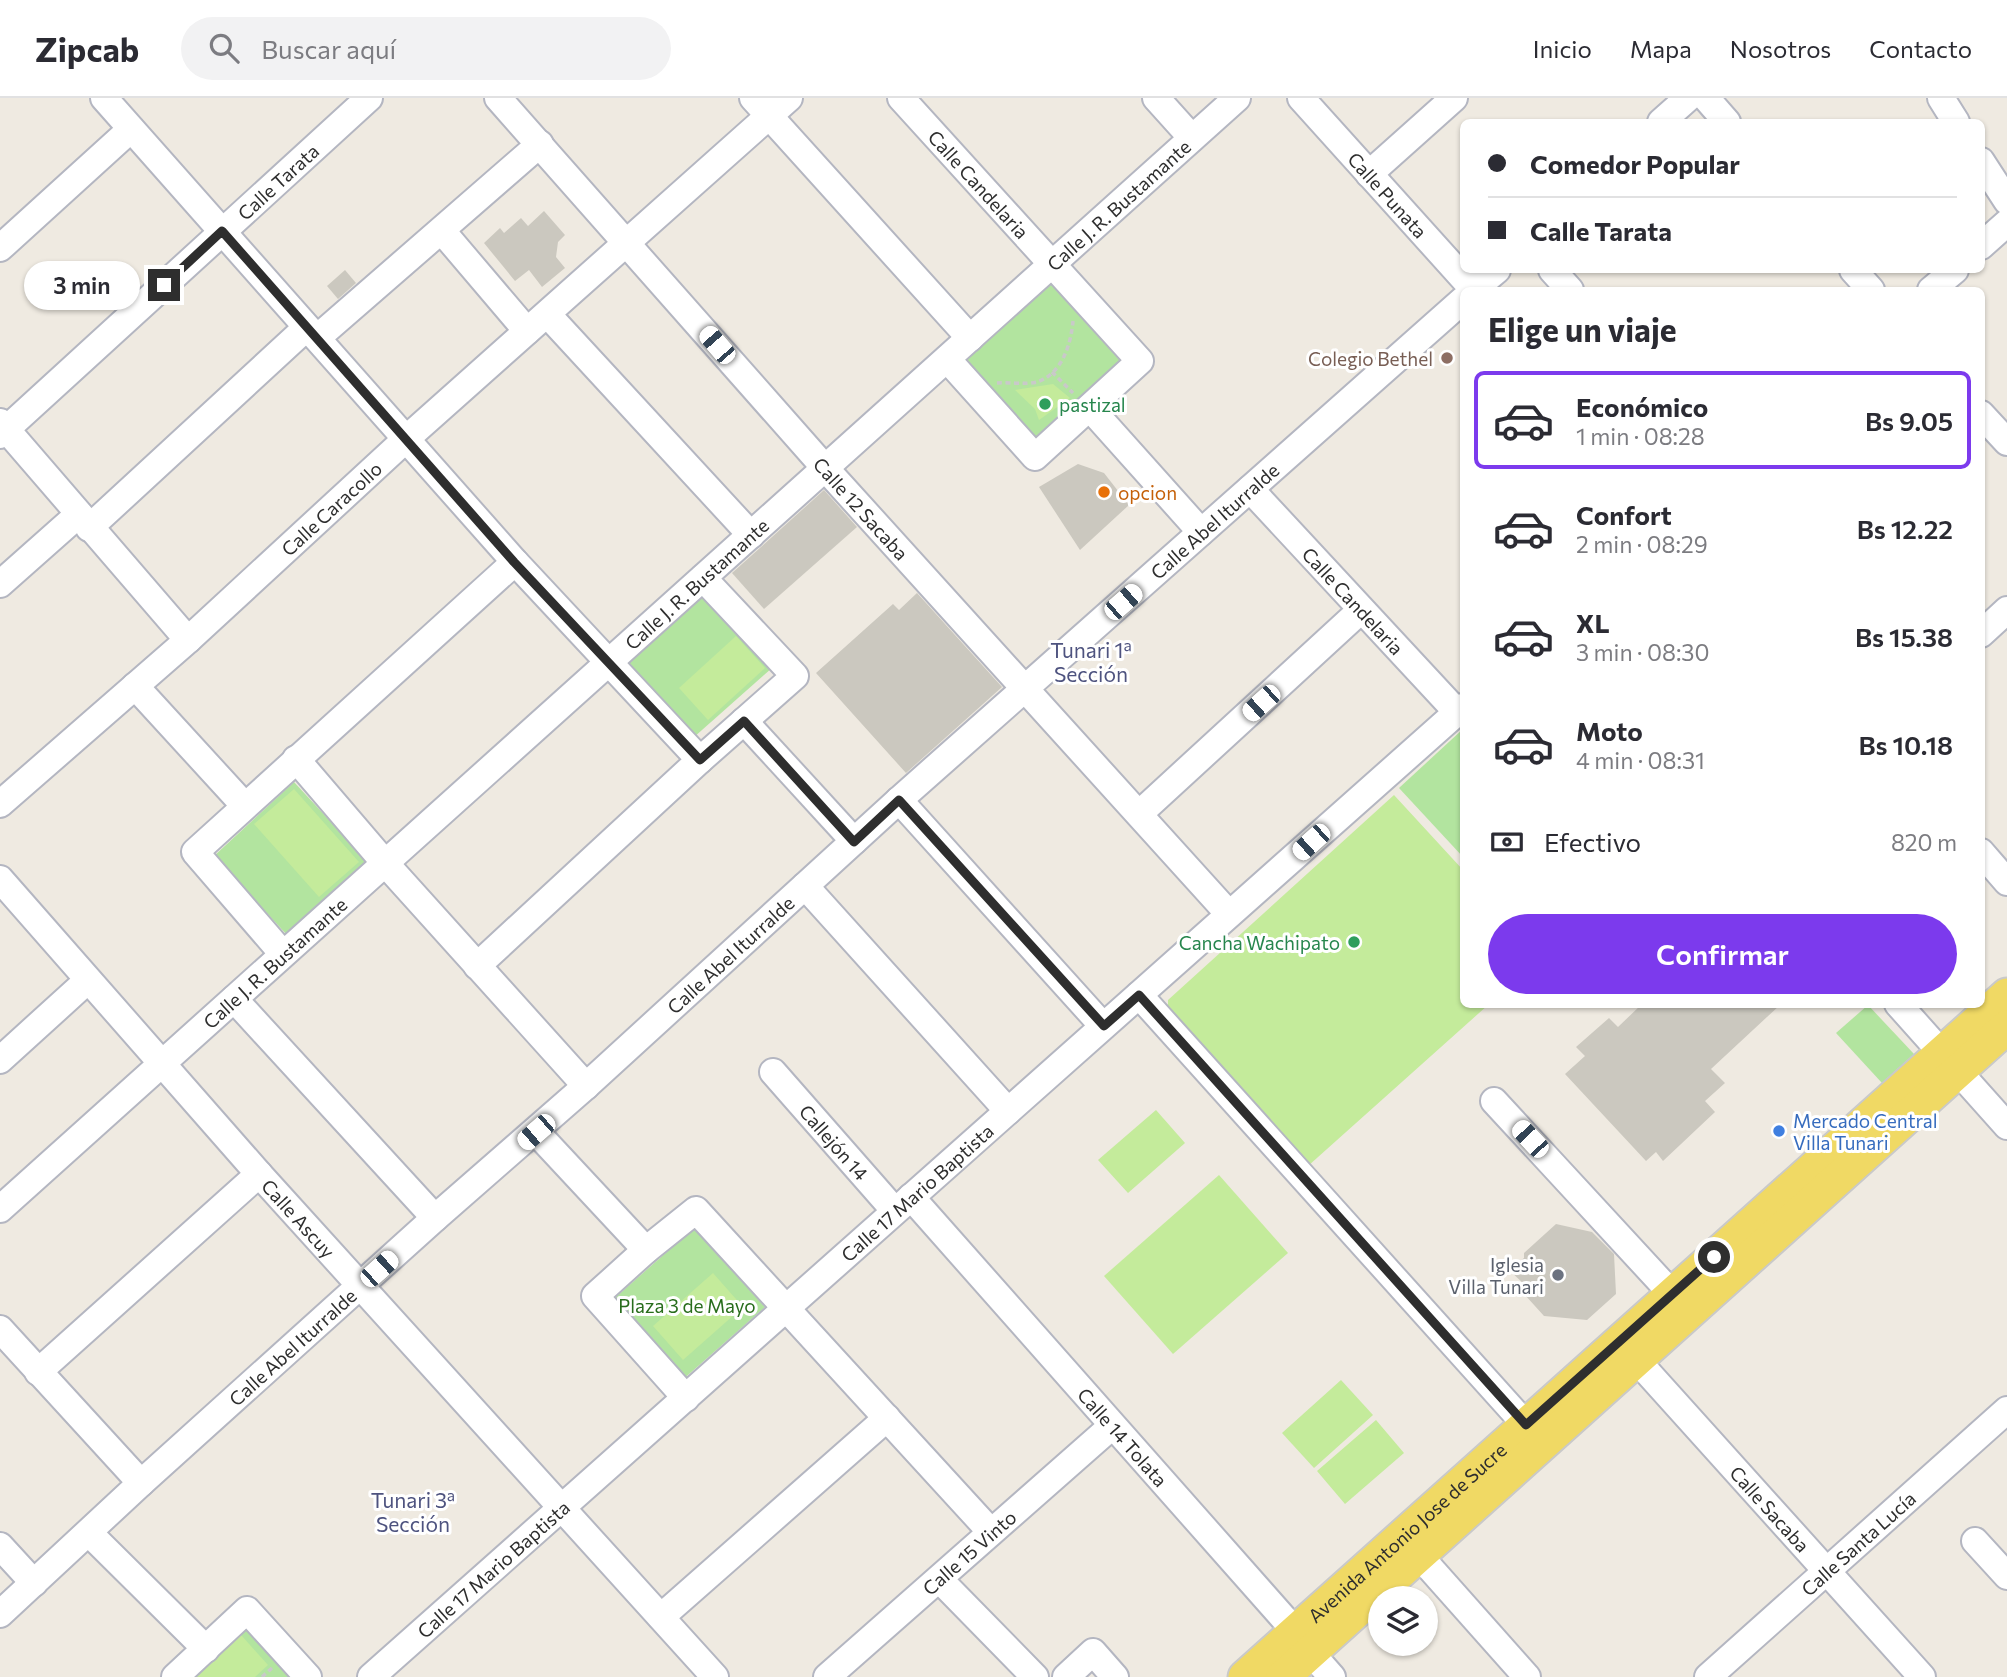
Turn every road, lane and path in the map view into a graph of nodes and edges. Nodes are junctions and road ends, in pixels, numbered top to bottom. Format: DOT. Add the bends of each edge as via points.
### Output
graph roads {
  1 [pos="104,98"];
  2 [pos="369,98"];
  3 [pos="498,98"];
  4 [pos="789,98"];
  5 [pos="901,98"];
  6 [pos="1156,98"];
  7 [pos="1237,98"];
  8 [pos="1301,98"];
  9 [pos="1454,98"];
  10 [pos="1688,98"];
  11 [pos="1706,98"];
  12 [pos="1941,98"];
  13 [pos="761,107"];
  14 [pos="1664,119"];
  15 [pos="1724,119"];
  16 [pos="1954,119"];
  17 [pos="131,130"];
  18 [pos="1192,138"];
  19 [pos="540,144"];
  20 [pos="1985,167"];
  21 [pos="1369,174"];
  22 [pos="2007,201"];
  23 [pos="2007,223"];
  24 [pos="222,231"];
  25 [pos="442,232"];
  26 [pos="626,242"];
  27 [pos="1985,242"];
  28 [pos="0,248"];
  29 [pos="1054,263"];
  30 [pos="1494,273"];
  31 [pos="1555,273"];
  32 [pos="1856,273"];
  33 [pos="1951,273"];
  34 [pos="1471,287"];
  35 [pos="1477,287"];
  36 [pos="1567,287"];
  37 [pos="1868,287"];
  38 [pos="1935,287"];
  39 [pos="1460,303"];
  40 [pos="1074,309"];
  41 [pos="548,314"];
  42 [pos="527,331"];
  43 [pos="312,333"];
  44 [pos="970,338"];
  45 [pos="947,359"];
  46 [pos="1052,372"];
  47 [pos="999,393"];
  48 [pos="1084,404"];
  49 [pos="1985,418"];
  50 [pos="2,429"];
  51 [pos="406,439"];
  52 [pos="2007,442"];
  53 [pos="825,468"];
  54 [pos="1250,489"];
  55 [pos="84,521"];
  56 [pos="1201,532"];
  57 [pos="751,535"];
  58 [pos="514,562"];
  59 [pos="703,578"];
  60 [pos="0,584"];
  61 [pos="1361,610"];
  62 [pos="2007,610"];
  63 [pos="1985,630"];
  64 [pos="188,640"];
  65 [pos="610,662"];
  66 [pos="135,686"];
  67 [pos="1024,689"];
  68 [pos="1460,709"];
  69 [pos="744,721"];
  70 [pos="296,759"];
  71 [pos="700,760"];
  72 [pos="899,800"];
  73 [pos="0,804"];
  74 [pos="244,805"];
  75 [pos="1139,814"];
  76 [pos="854,842"];
  77 [pos="1985,857"];
  78 [pos="385,863"];
  79 [pos="0,879"];
  80 [pos="2007,882"];
  81 [pos="805,886"];
  82 [pos="1229,915"];
  83 [pos="283,954"];
  84 [pos="477,966"];
  85 [pos="88,980"];
  86 [pos="1139,995"];
  87 [pos="2007,995"];
  88 [pos="234,999"];
  89 [pos="1902,1008"];
  90 [pos="1104,1026"];
  91 [pos="2007,1027"];
  92 [pos="0,1060"];
  93 [pos="1950,1063"];
  94 [pos="161,1064"];
  95 [pos="773,1072"];
  96 [pos="586,1086"];
  97 [pos="1494,1101"];
  98 [pos="1008,1111"];
  99 [pos="2007,1126"];
  100 [pos="536,1132"];
  101 [pos="259,1174"];
  102 [pos="903,1204"];
  103 [pos="0,1209"];
  104 [pos="435,1218"];
  105 [pos="646,1250"];
  106 [pos="361,1286"];
  107 [pos="1681,1303"];
  108 [pos="786,1308"];
  109 [pos="0,1329"];
  110 [pos="1628,1350"];
  111 [pos="38,1372"];
  112 [pos="685,1398"];
  113 [pos="2007,1410"];
  114 [pos="887,1418"];
  115 [pos="1526,1425"];
  116 [pos="1112,1426"];
  117 [pos="141,1483"];
  118 [pos="561,1508"];
  119 [pos="991,1532"];
  120 [pos="89,1533"];
  121 [pos="1975,1541"];
  122 [pos="0,1546"];
  123 [pos="1410,1546"];
  124 [pos="1827,1571"];
  125 [pos="2007,1576"];
  126 [pos="939,1578"];
  127 [pos="34,1583"];
  128 [pos="0,1614"];
  129 [pos="661,1617"];
  130 [pos="1303,1642"];
  131 [pos="206,1649"];
  132 [pos="1713,1675"];
  133 [pos="174,1677"];
  134 [pos="309,1677"];
  135 [pos="371,1677"];
  136 [pos="715,1677"];
  137 [pos="827,1677"];
  138 [pos="1035,1677"];
  139 [pos="1066,1677"];
  140 [pos="1115,1677"];
  141 [pos="1245,1677"];
  142 [pos="1283,1677"];
  143 [pos="1332,1677"];
  144 [pos="1527,1677"];
  145 [pos="1922,1677"];
  1 -- 17 [label="street"];
  2 -- 24 [label="street, Calle Tarata"];
  3 -- 19 [label="street, Calle 12 Sacaba"];
  4 -- 13 [label="street, Calle Caracollo"];
  5 -- 29 [label="street, Calle Candelaria"];
  6 -- 18 [label="street"];
  7 -- 18 [label="street, Calle J. R. Bustamante"];
  8 -- 21 [label="street, Calle Punata"];
  9 -- 21 [label="street"];
  10 -- 14 [label="street"];
  11 -- 15 [label="street"];
  12 -- 16 [label="street"];
  13 -- 26 [label="street, Calle Caracollo"];
  13 -- 44 [label="street"];
  17 -- 24 [label="street"];
  17 -- 28 [label="street"];
  18 -- 29 [label="street, Calle J. R. Bustamante"];
  19 -- 25 [label="street"];
  19 -- 26 [label="street, Calle 12 Sacaba"];
  20 -- 22 [label="street"];
  21 -- 34 [label="street, Calle Punata"];
  23 -- 27 [label="street"];
  24 -- 43 [label="street"];
  24 -- 50 [label="street, Calle Tarata"];
  25 -- 42 [label="street"];
  25 -- 43 [label="street"];
  26 -- 41 [label="street, Calle Caracollo"];
  26 -- 53 [label="street, Calle 12 Sacaba"];
  29 -- 44 [label="street, Calle J. R. Bustamante"];
  29 -- 48 [label="street, Calle Candelaria" via="1140,361"];
  30 -- 35 [label="street"];
  31 -- 36 [label="street"];
  32 -- 37 [label="street"];
  33 -- 38 [label="street"];
  39 -- 54 [label="street, Calle Abel Iturralde"];
  40 -- 46 [label="path" via="1068,350"];
  41 -- 42 [label="street, Calle Caracollo"];
  41 -- 57 [label="street"];
  42 -- 51 [label="street, Calle Caracollo"];
  43 -- 51 [label="street"];
  43 -- 55 [label="street"];
  44 -- 45 [label="street, Calle J. R. Bustamante"];
  45 -- 48 [label="street" via="1035,457"];
  45 -- 53 [label="street, Calle J. R. Bustamante"];
  46 -- 47 [label="path" via="1037,382 990,383"];
  46 -- 48 [label="path"];
  48 -- 56 [label="street"];
  49 -- 52 [label="street"];
  50 -- 55 [label="street"];
  51 -- 58 [label="street"];
  51 -- 64 [label="street, Calle Caracollo"];
  53 -- 57 [label="street, Calle J. R. Bustamante"];
  53 -- 67 [label="street, Calle 12 Sacaba"];
  54 -- 56 [label="street, Calle Abel Iturralde"];
  54 -- 61 [label="street, Calle Candelaria"];
  55 -- 60 [label="street"];
  55 -- 64 [label="street"];
  56 -- 67 [label="street, Calle Abel Iturralde"];
  57 -- 59 [label="street, Calle J. R. Bustamante"];
  58 -- 65 [label="street"];
  58 -- 70 [label="street"];
  59 -- 65 [label="street, Calle J. R. Bustamante"];
  59 -- 69 [label="street" via="795,676"];
  61 -- 68 [label="street, Calle Candelaria"];
  61 -- 75 [label="street"];
  62 -- 63 [label="street"];
  64 -- 66 [label="street, Calle Caracollo"];
  65 -- 71 [label="street"];
  65 -- 78 [label="street, Calle J. R. Bustamante"];
  66 -- 73 [label="street, Calle Caracollo"];
  66 -- 74 [label="street"];
  67 -- 72 [label="street, Calle Abel Iturralde"];
  67 -- 75 [label="street, Calle 12 Sacaba"];
  68 -- 82 [label="street, Calle 17 Mario Baptista"];
  69 -- 71 [label="street"];
  69 -- 76 [label="street"];
  70 -- 74 [label="street"];
  70 -- 78 [label="street"];
  71 -- 84 [label="street"];
  72 -- 76 [label="street, Calle Abel Iturralde"];
  72 -- 90 [label="street"];
  74 -- 83 [label="street" via="195,852"];
  75 -- 82 [label="street, Calle 12 Sacaba"];
  76 -- 81 [label="street, Calle Abel Iturralde"];
  77 -- 80 [label="street"];
  78 -- 83 [label="street, Calle J. R. Bustamante"];
  78 -- 84 [label="street"];
  79 -- 85 [label="street, Calle Ascuy"];
  81 -- 96 [label="street, Calle Abel Iturralde"];
  81 -- 98 [label="street"];
  82 -- 86 [label="street, Calle 17 Mario Baptista"];
  83 -- 88 [label="street, Calle J. R. Bustamante"];
  84 -- 96 [label="street"];
  85 -- 92 [label="street"];
  85 -- 94 [label="street, Calle Ascuy"];
  86 -- 90 [label="street, Calle 17 Mario Baptista"];
  86 -- 115 [label="street"];
  87 -- 93 [label="main road, Avenida Antonio Jose de Sucre"];
  88 -- 94 [label="street, Calle J. R. Bustamante"];
  88 -- 104 [label="street"];
  89 -- 93 [label="street"];
  90 -- 98 [label="street, Calle 17 Mario Baptista"];
  91 -- 93 [label="main road, Avenida Antonio Jose de Sucre"];
  93 -- 99 [label="street"];
  93 -- 107 [label="main road, Avenida Antonio Jose de Sucre"];
  94 -- 101 [label="street, Calle Ascuy"];
  94 -- 103 [label="street, Calle J. R. Bustamante"];
  95 -- 102 [label="street, Callejón 14"];
  96 -- 100 [label="street, Calle Abel Iturralde"];
  97 -- 107 [label="street"];
  98 -- 102 [label="street, Calle 17 Mario Baptista"];
  100 -- 104 [label="street, Calle Abel Iturralde"];
  100 -- 105 [label="street"];
  101 -- 106 [label="street, Calle Ascuy"];
  101 -- 111 [label="street"];
  102 -- 108 [label="street, Calle 17 Mario Baptista"];
  102 -- 116 [label="street, Calle 14 Tolata"];
  104 -- 106 [label="street, Calle Abel Iturralde"];
  105 -- 108 [label="street" via="696,1210"];
  105 -- 112 [label="street" via="595,1296"];
  106 -- 117 [label="street, Calle Abel Iturralde"];
  106 -- 118 [label="street, Calle Ascuy"];
  107 -- 110 [label="main road, Avenida Antonio Jose de Sucre"];
  108 -- 112 [label="street, Calle 17 Mario Baptista"];
  108 -- 114 [label="street"];
  109 -- 111 [label="street"];
  110 -- 115 [label="main road, Avenida Antonio Jose de Sucre"];
  110 -- 123 [label="main road, Avenida Antonio Jose de Sucre"];
  110 -- 124 [label="street, Calle Sacaba"];
  111 -- 117 [label="street"];
  112 -- 118 [label="street, Calle 17 Mario Baptista"];
  113 -- 124 [label="street, Calle Santa Lucía"];
  114 -- 119 [label="street"];
  114 -- 129 [label="street"];
  115 -- 123 [label="main road, Avenida Antonio Jose de Sucre"];
  116 -- 119 [label="street, Calle 15 Vinto"];
  116 -- 130 [label="street, Calle 14 Tolata"];
  117 -- 120 [label="street, Calle Abel Iturralde"];
  118 -- 129 [label="street, Calle Ascuy"];
  118 -- 135 [label="street, Calle 17 Mario Baptista"];
  119 -- 126 [label="street, Calle 15 Vinto"];
  120 -- 127 [label="street, Calle Abel Iturralde"];
  120 -- 131 [label="street"];
  121 -- 125 [label="street"];
  122 -- 127 [label="street"];
  123 -- 130 [label="main road, Avenida Antonio Jose de Sucre"];
  123 -- 144 [label="street"];
  124 -- 132 [label="street, Calle Santa Lucía"];
  124 -- 145 [label="street, Calle Sacaba"];
  126 -- 137 [label="street, Calle 15 Vinto"];
  126 -- 138 [label="street"];
  127 -- 128 [label="street, Calle Abel Iturralde"];
  129 -- 136 [label="street, Calle Ascuy"];
  130 -- 141 [label="main road, Avenida Antonio Jose de Sucre"];
  130 -- 142 [label="main road, Avenida Antonio Jose de Sucre"];
  130 -- 143 [label="street, Calle 14 Tolata"];
  131 -- 133 [label="street"];
  131 -- 134 [label="street" via="247,1610"];
  139 -- 140 [label="street" via="1093,1652"];
}
